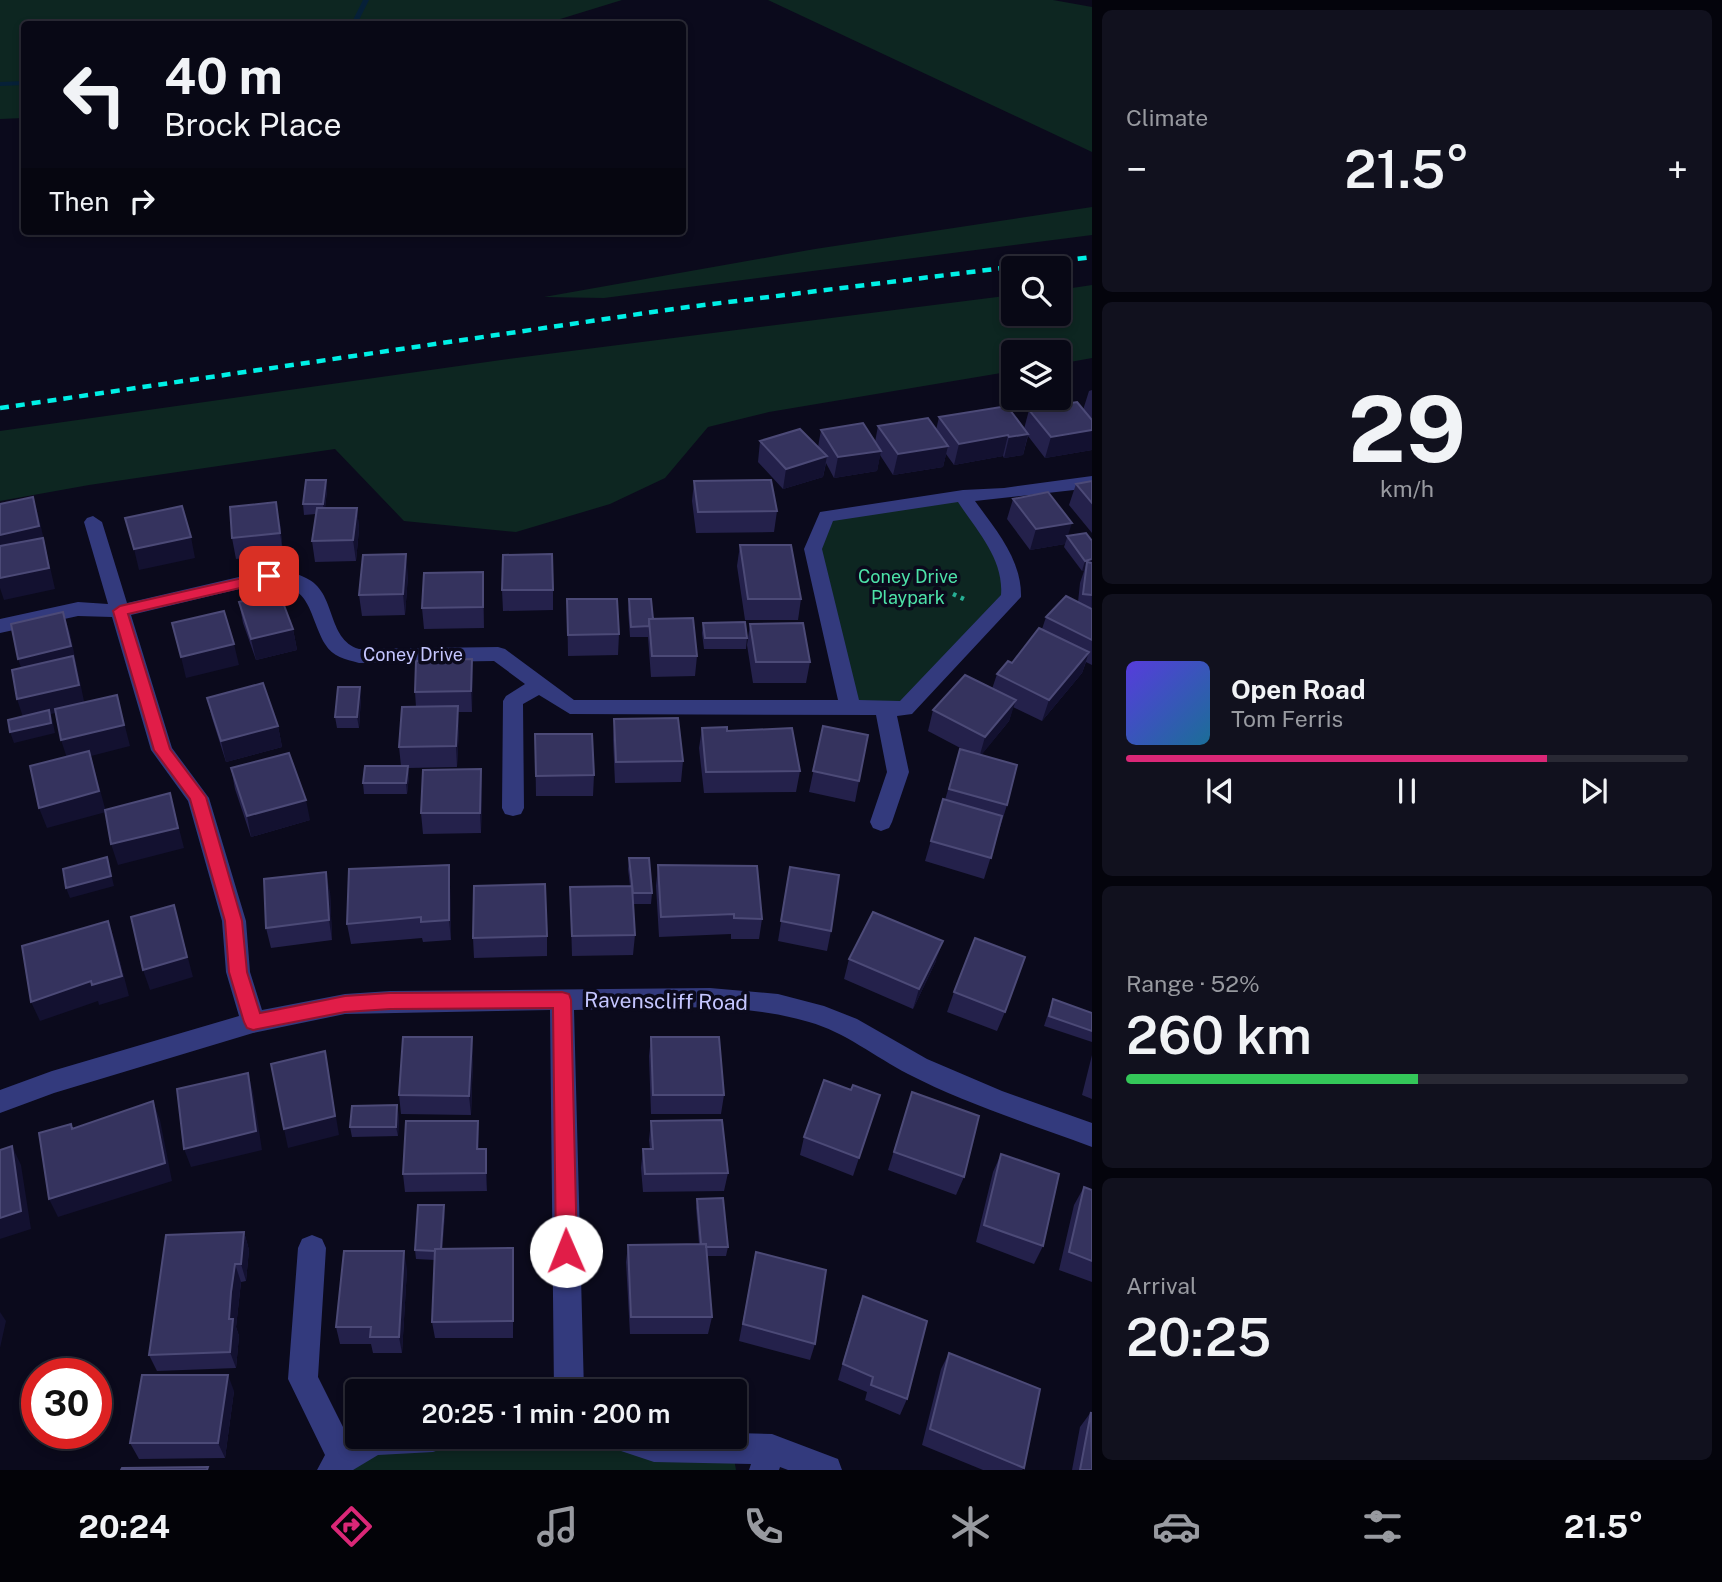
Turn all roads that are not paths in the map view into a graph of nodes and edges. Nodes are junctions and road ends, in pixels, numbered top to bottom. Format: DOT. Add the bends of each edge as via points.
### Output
graph roads {
  1 [pos="1092,482"];
  2 [pos="963,496"];
  3 [pos="93,522"];
  4 [pos="120,611"];
  5 [pos="0,626"];
  6 [pos="540,685"];
  7 [pos="850,707"];
  8 [pos="885,708"];
  9 [pos="513,808"];
  10 [pos="881,822"];
  11 [pos="562,1000"];
  12 [pos="253,1022"];
  13 [pos="0,1102"];
  14 [pos="1092,1135"];
  15 [pos="312,1248"];
  16 [pos="569,1379"];
  17 [pos="354,1449"];
  18 [pos="672,1449"];
  19 [pos="768,1460"];
  20 [pos="338,1464"];
  21 [pos="827,1470"];
  1 -- 2 [label="street"];
  2 -- 7 [label="street" via="826,516 813,549"];
  2 -- 8 [label="street, Coney Drive" via="1010,569 1011,597 905,709"];
  3 -- 4 [label="street"];
  4 -- 5 [label="street, Coney Drive" via="78,609"];
  4 -- 6 [label="street, Coney Drive" via="269,576 286,577 302,582 313,593 335,646 345,652 359,656 498,654"];
  4 -- 12 [label="street" via="162,750 198,797 234,921 238,972"];
  6 -- 7 [label="street, Coney Drive" via="570,707"];
  6 -- 9 [label="street" via="513,701"];
  7 -- 8 [label="street, Coney Drive"];
  8 -- 10 [label="street" via="898,772"];
  11 -- 12 [label="street" via="356,1003"];
  11 -- 14 [label="street, Ravenscliff Road" via="710,998 778,1004 815,1013 918,1067"];
  11 -- 16 [label="street, Ravenscliff Road"];
  12 -- 13 [label="street"];
  15 -- 20 [label="street" via="303,1379"];
  17 -- 20 [label="street"];
  18 -- 19 [label="street"];
  19 -- 21 [label="street"];
}
